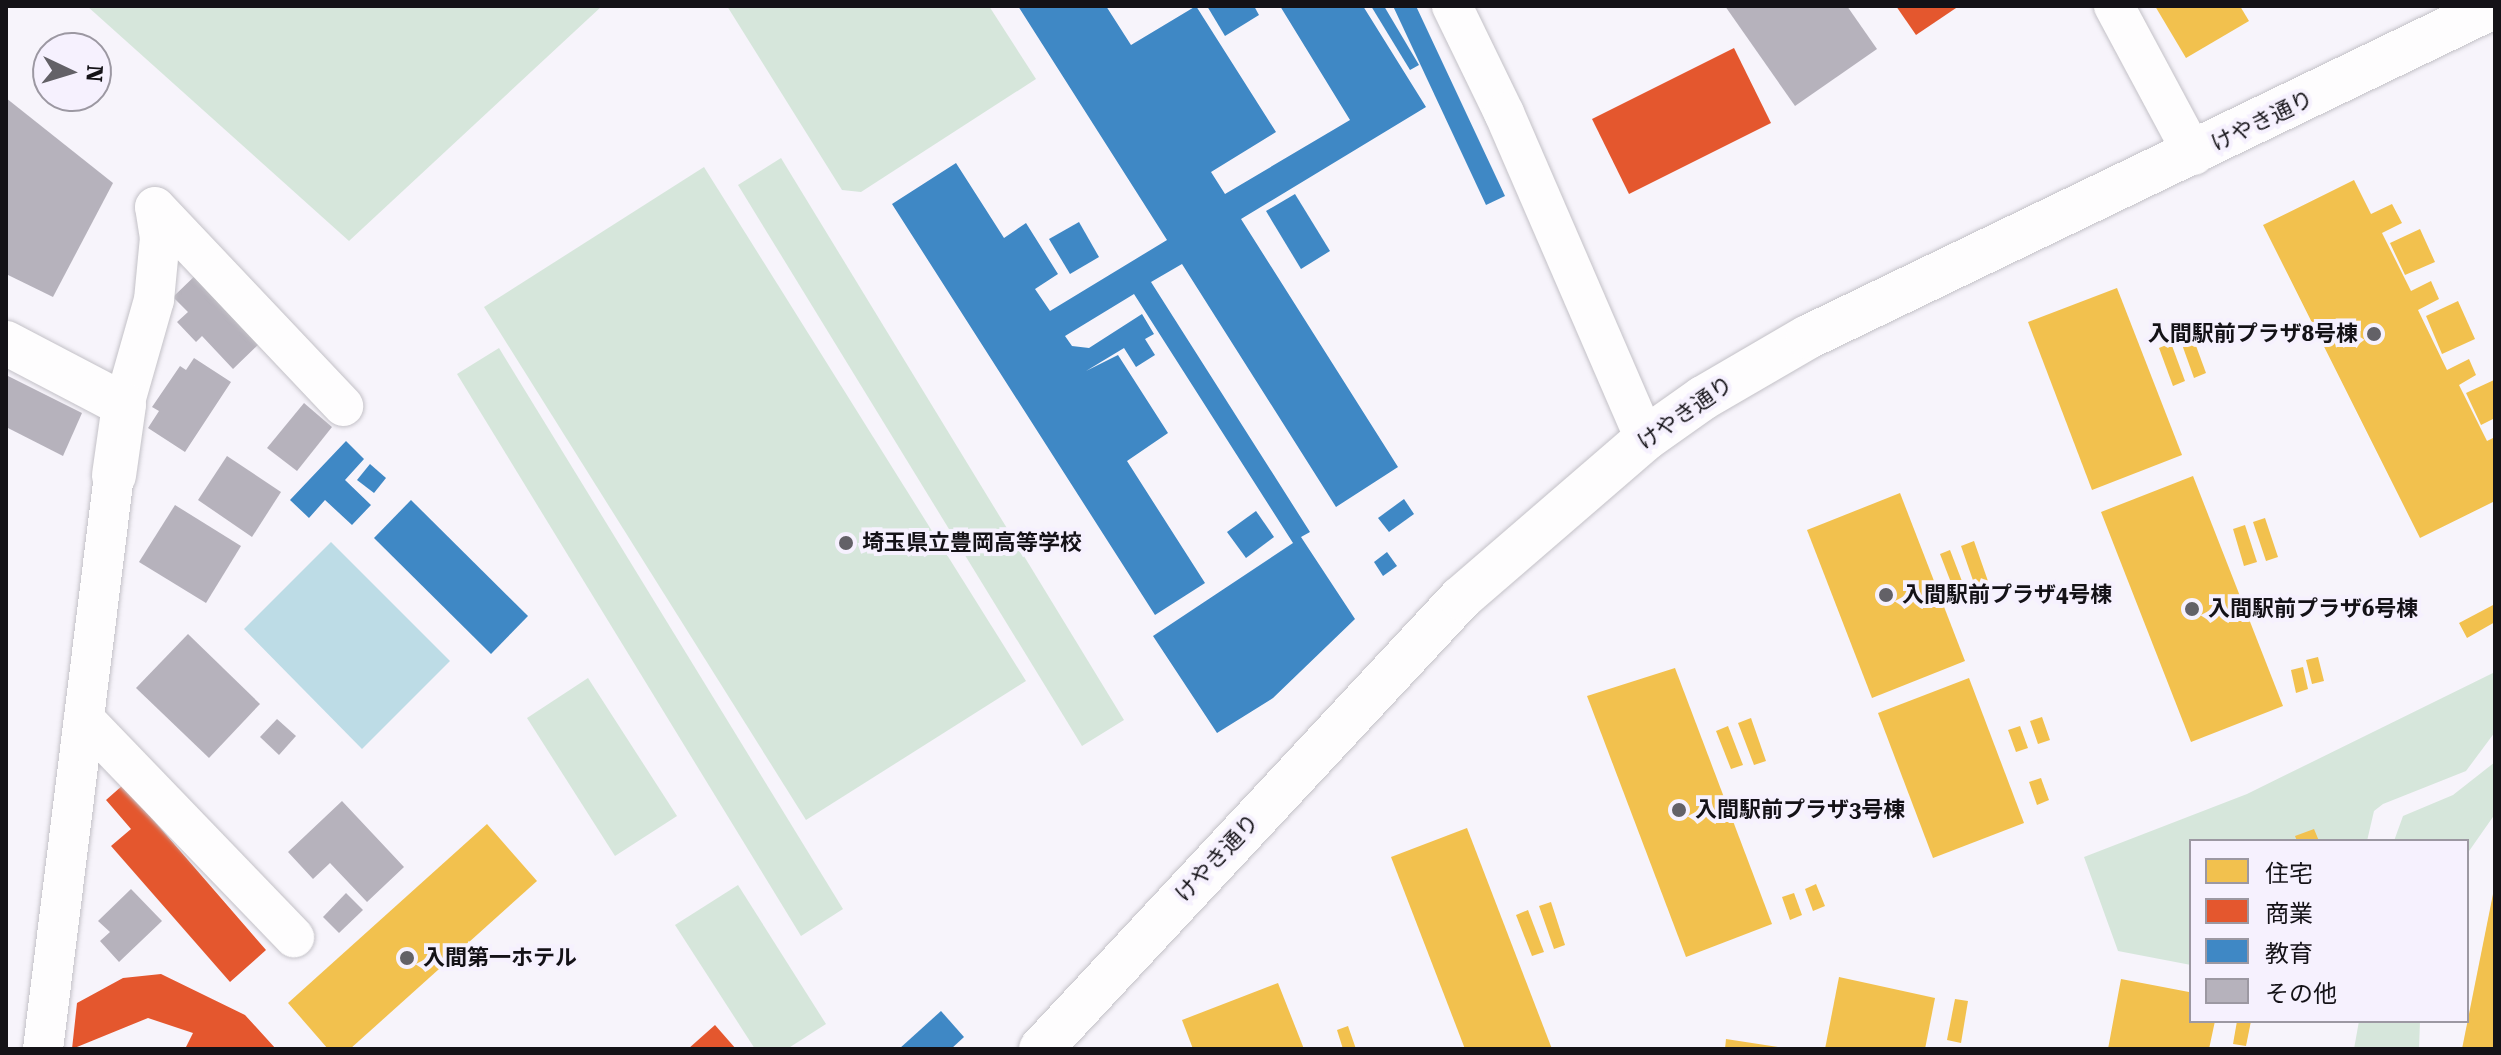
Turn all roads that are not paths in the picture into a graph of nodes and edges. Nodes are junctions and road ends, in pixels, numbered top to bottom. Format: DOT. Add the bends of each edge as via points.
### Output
graph roads {
  1 [pos="1452,6"];
  2 [pos="2114,6"];
  3 [pos="2495,6"];
  4 [pos="2194,155"];
  5 [pos="6,343"];
  6 [pos="124,405"];
  7 [pos="343,406"];
  8 [pos="1645,439"];
  9 [pos="114,475"];
  10 [pos="84,719"];
  11 [pos="294,937"];
  12 [pos="43,1049"];
  13 [pos="1041,1049"];
  1 -- 8 [label="street"];
  2 -- 4 [label="street"];
  3 -- 4 [label="street, けやき通り"];
  4 -- 8 [label="street, けやき通り" via="1808,337"];
  5 -- 6 [label="street"];
  6 -- 7 [label="street" via="154,300 160,238 155,207"];
  6 -- 9 [label="street"];
  8 -- 13 [label="street, けやき通り" via="1461,598"];
  9 -- 10 [label="street"];
  10 -- 11 [label="street"];
  10 -- 12 [label="street"];
}
